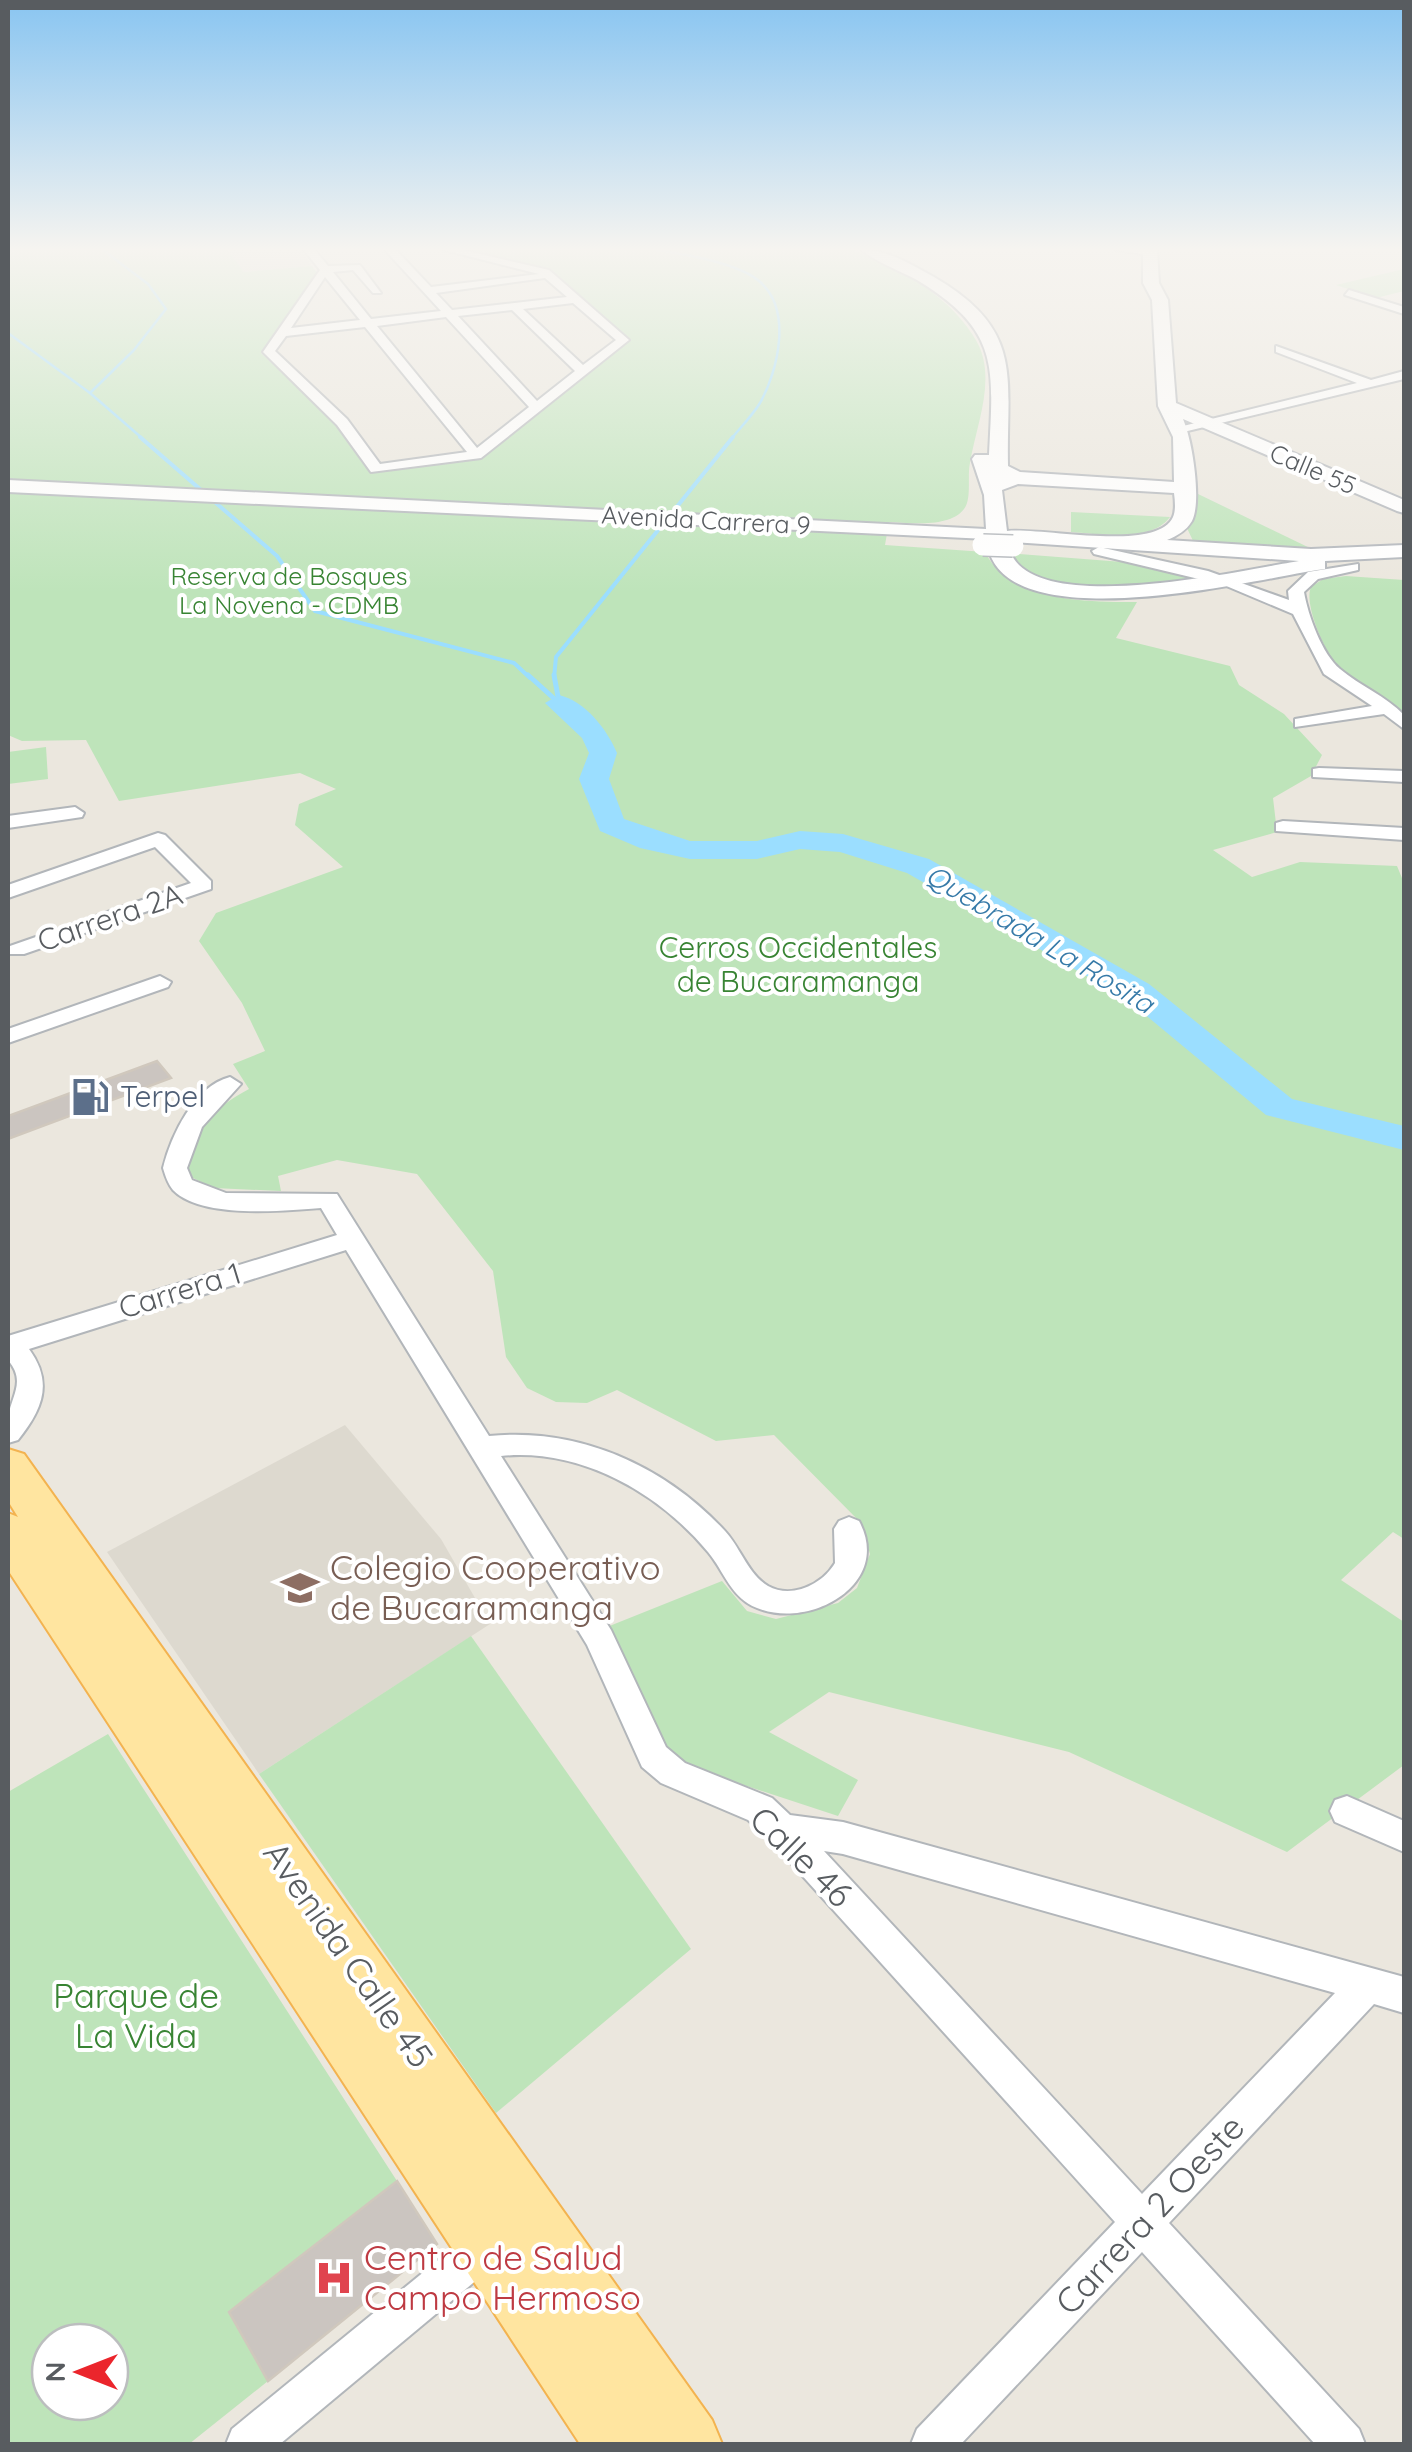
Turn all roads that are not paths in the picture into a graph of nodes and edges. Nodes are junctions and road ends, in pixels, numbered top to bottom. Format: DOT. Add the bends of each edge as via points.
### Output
graph roads {
  1 [pos="282,364"];
  2 [pos="402,364"];
  3 [pos="496,364"];
  4 [pos="575,364"];
  5 [pos="591,364"];
  6 [pos="999,364"];
  7 [pos="1164,364"];
  8 [pos="1320,364"];
  9 [pos="582,371"];
  10 [pos="1404,375"];
  11 [pos="1371,384"];
  12 [pos="1167,406"];
  13 [pos="536,408"];
  14 [pos="1207,424"];
  15 [pos="998,429"];
  16 [pos="1180,431"];
  17 [pos="476,455"];
  18 [pos="982,460"];
  19 [pos="1016,478"];
  20 [pos="8,486"];
  21 [pos="1184,488"];
  22 [pos="994,495"];
  23 [pos="8,497"];
  24 [pos="1404,508"];
  25 [pos="895,533"];
  26 [pos="1106,546"];
  27 [pos="1404,551"];
  28 [pos="1316,564"];
  29 [pos="1353,566"];
  30 [pos="1404,570"];
  31 [pos="1214,580"];
  32 [pos="1299,611"];
  33 [pos="1388,708"];
  34 [pos="1301,724"];
  35 [pos="1404,724"];
  36 [pos="1319,773"];
  37 [pos="1404,777"];
  38 [pos="75,813"];
  39 [pos="8,822"];
  40 [pos="1284,828"];
  41 [pos="1404,834"];
  42 [pos="8,892"];
  43 [pos="17,950"];
  44 [pos="160,982"];
  45 [pos="8,1036"];
  46 [pos="230,1084"];
  47 [pos="352,1238"];
  48 [pos="8,1346"];
  49 [pos="8,1434"];
  50 [pos="481,1446"];
  51 [pos="8,1466"];
  52 [pos="849,1529"];
  53 [pos="8,1532"];
  54 [pos="1347,1810"];
  55 [pos="782,1829"];
  56 [pos="1404,1837"];
  57 [pos="1386,1990"];
  58 [pos="1142,2223"];
  59 [pos="507,2229"];
  60 [pos="247,2444"];
  61 [pos="620,2444"];
  62 [pos="688,2444"];
  63 [pos="932,2444"];
  64 [pos="1344,2444"];
  1 -- 17 [label="street" via="342,422 376,469"];
  2 -- 17 [label="street"];
  3 -- 13 [label="street"];
  4 -- 9 [label="street"];
  5 -- 9 [label="street"];
  6 -- 15 [label="main road"];
  7 -- 12 [label="main road"];
  8 -- 11 [label="street"];
  9 -- 13 [label="street"];
  10 -- 11 [label="street"];
  11 -- 14 [label="street"];
  12 -- 14 [label="main road, Calle 55"];
  12 -- 16 [label="main road"];
  13 -- 17 [label="street"];
  14 -- 16 [label="street"];
  14 -- 24 [label="main road, Calle 55"];
  15 -- 18 [label="main road"];
  15 -- 19 [label="main road" via="998,469"];
  16 -- 21 [label="main road"];
  18 -- 22 [label="main road"];
  18 -- 25 [label="main road" via="974,512"];
  19 -- 21 [label="main road"];
  19 -- 22 [label="main road" via="998,484"];
  20 -- 25 [label="main road, Avenida Carrera 9"];
  21 -- 26 [label="main road" via="1185,516 1178,526"];
  22 -- 31 [label="main road" via="998,554 1037,584 1110,596"];
  23 -- 25 [label="main road, Avenida Carrera 9"];
  25 -- 26 [label="main road, Avenida Carrera 9, bridge"];
  26 -- 27 [label="main road, Avenida Carrera 9" via="1323,555"];
  26 -- 28 [label="main road, Avenida Carrera 9"];
  26 -- 31 [label="street"];
  28 -- 29 [label="main road, Avenida Carrera 9"];
  28 -- 31 [label="main road"];
  29 -- 30 [label="main road, Avenida Carrera 9"];
  29 -- 32 [label="street" via="1304,580 1296,590"];
  31 -- 32 [label="street"];
  32 -- 33 [label="street" via="1330,670"];
  33 -- 34 [label="street"];
  33 -- 35 [label="street"];
  36 -- 37 [label="street"];
  38 -- 39 [label="street"];
  40 -- 41 [label="street"];
  42 -- 43 [label="street, Carrera 2A" via="158,839 204,885"];
  44 -- 45 [label="street"];
  46 -- 47 [label="street, Calle 46" via="200,1112 179,1148 174,1170 180,1183 232,1202 328,1200"];
  47 -- 48 [label="street, Carrera 1"];
  47 -- 50 [label="street, Calle 46"];
  48 -- 49 [label="street" via="31,1368 34,1384"];
  50 -- 52 [label="street" via="534,1442 562,1448 655,1487 693,1514 746,1585 768,1600 794,1602 834,1586 853,1562"];
  50 -- 55 [label="street, Calle 46" via="600,1639 654,1757 674,1774 760,1809"];
  51 -- 59 [label="main road, Avenida Calle 45"];
  53 -- 59 [label="main road, Avenida Calle 45"];
  54 -- 56 [label="street"];
  55 -- 57 [label="street" via="843,1838"];
  55 -- 58 [label="street, Calle 46"];
  57 -- 58 [label="street, Carrera 2 Oeste"];
  58 -- 63 [label="street, Carrera 2 Oeste"];
  58 -- 64 [label="street, Calle 46"];
  59 -- 60 [label="street"];
  59 -- 61 [label="main road, Avenida Calle 45"];
  59 -- 62 [label="main road, Avenida Calle 45"];
}
